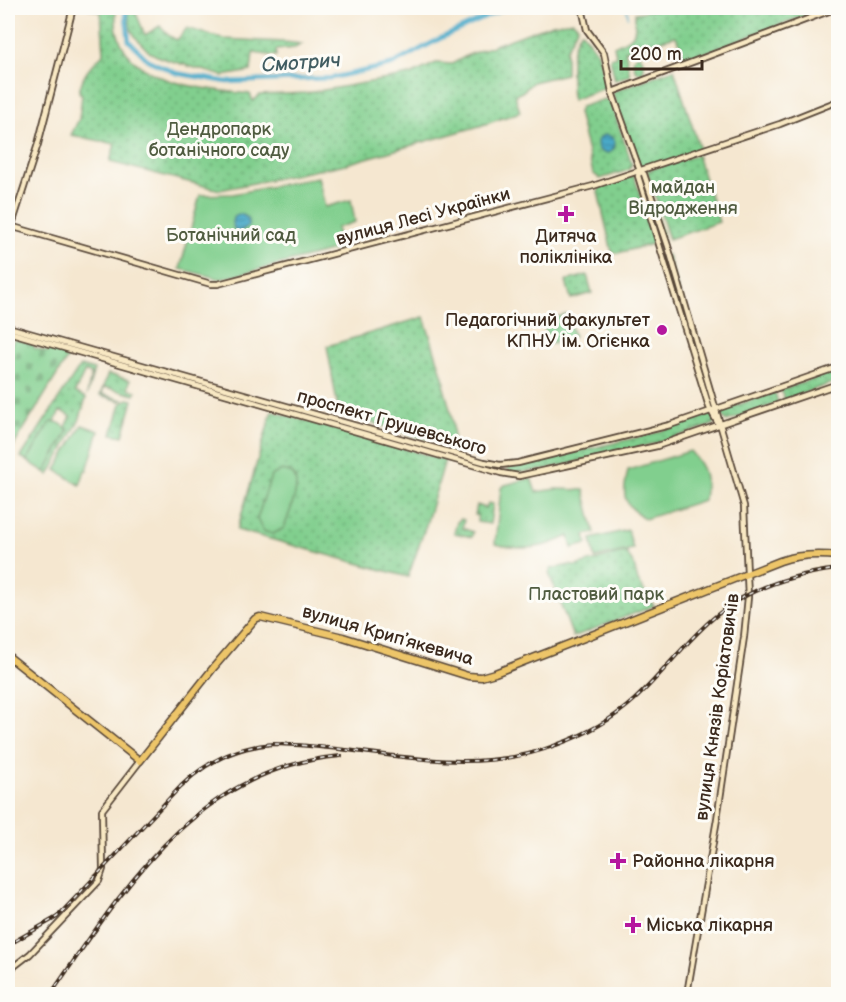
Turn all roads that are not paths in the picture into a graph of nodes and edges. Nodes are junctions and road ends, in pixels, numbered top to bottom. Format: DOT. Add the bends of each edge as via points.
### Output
graph roads {
  1 [pos="73,8"];
  2 [pos="582,8"];
  3 [pos="837,8"];
  4 [pos="612,92"];
  5 [pos="838,101"];
  6 [pos="640,171"];
  7 [pos="10,226"];
  8 [pos="8,237"];
  9 [pos="8,327"];
  10 [pos="8,332"];
  11 [pos="838,367"];
  12 [pos="838,384"];
  13 [pos="713,410"];
  14 [pos="719,425"];
  15 [pos="838,556"];
  16 [pos="747,573"];
  17 [pos="8,656"];
  18 [pos="140,761"];
  19 [pos="8,971"];
  20 [pos="687,994"];
  1 -- 7 [label="main road" via="38,144"];
  2 -- 4 [label="main road, вулиця Князів Коріатовичів" via="587,30 604,53"];
  3 -- 4 [label="main road"];
  4 -- 6 [label="main road, вулиця Князів Коріатовичів"];
  5 -- 6 [label="main road, вулиця Лесі Українки"];
  6 -- 7 [label="main road, вулиця Лесі Українки" via="218,284"];
  6 -- 13 [label="main road, вулиця Князів Коріатовичів" via="668,246"];
  6 -- 13 [label="main road, вулиця Князів Коріатовичів" via="638,176"];
  7 -- 8 [label="main road"];
  9 -- 13 [label="main road, проспект Грушевського" via="496,464 518,463 618,439"];
  10 -- 14 [label="main road, проспект Грушевського" via="512,475 528,475 654,446"];
  11 -- 13 [label="main road, проспект Грушевського"];
  12 -- 14 [label="main road, проспект Грушевського"];
  13 -- 14 [label="main road, вулиця Князів Коріатовичів"];
  14 -- 16 [label="main road, вулиця Князів Коріатовичів" via="744,504"];
  15 -- 16 [label="main road, вулиця Крипʼякевича" via="791,557"];
  16 -- 18 [label="main road, вулиця Крипʼякевича" via="481,677 264,616 255,619"];
  16 -- 20 [label="main road, вулиця Князів Коріатовичів" via="744,638"];
  17 -- 18 [label="main road"];
  18 -- 19 [label="main road" via="102,810 103,869 99,881 30,954"];
}
